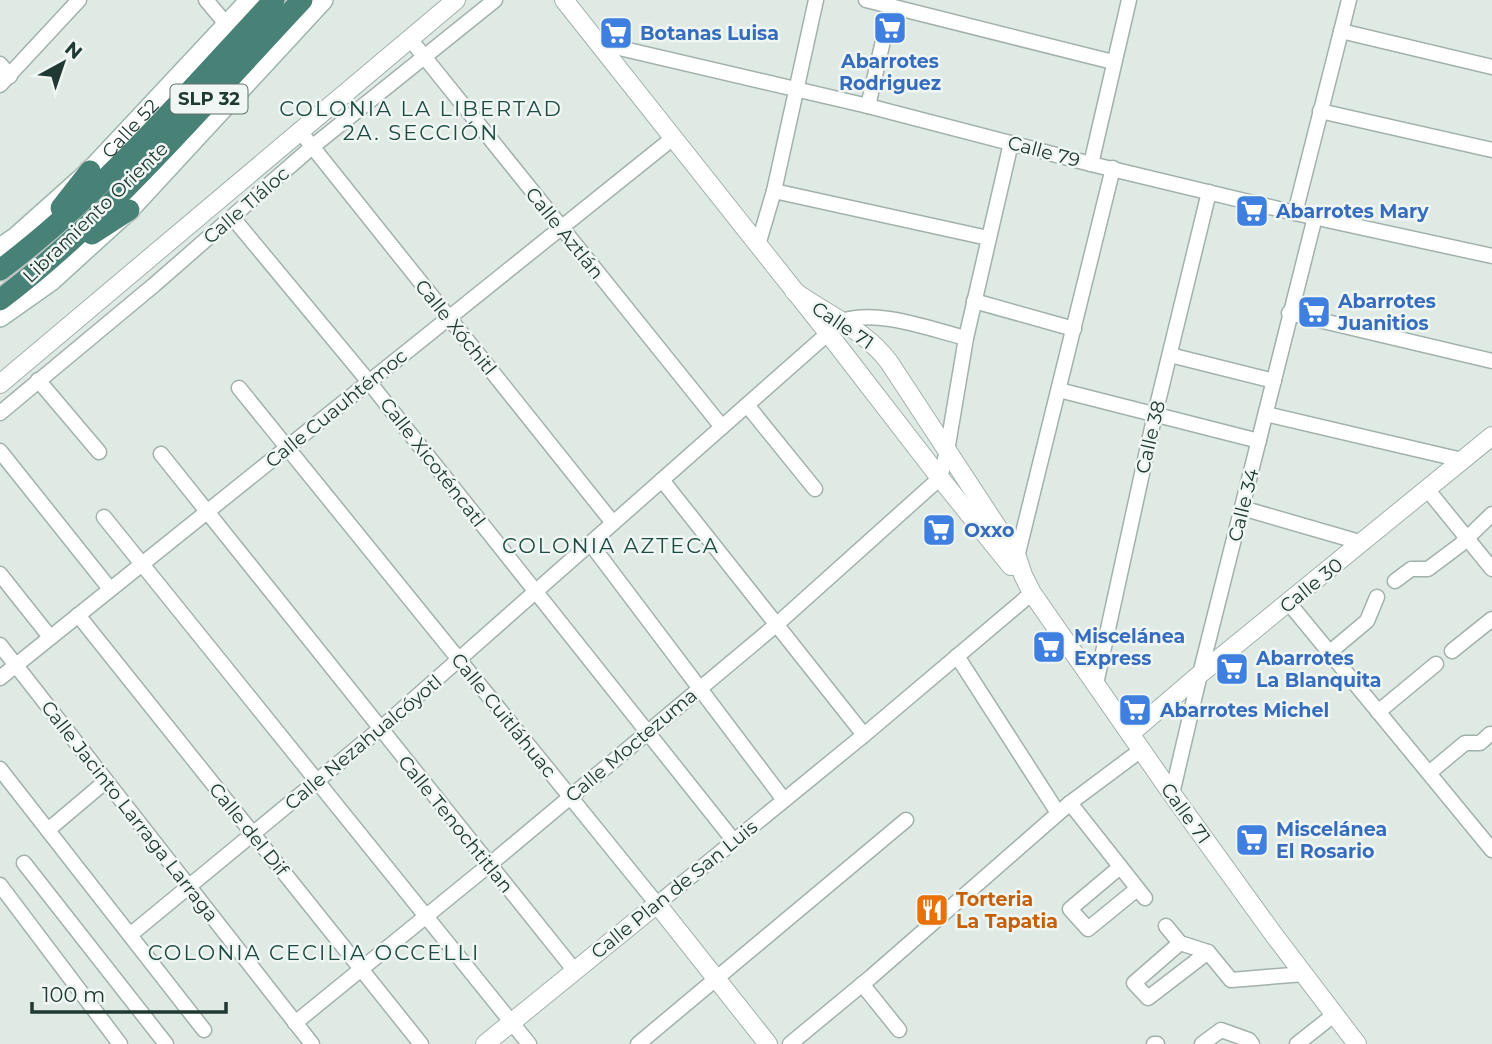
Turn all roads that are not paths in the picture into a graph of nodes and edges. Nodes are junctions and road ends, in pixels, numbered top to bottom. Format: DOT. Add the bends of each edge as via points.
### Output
graph roads {
  1 [pos="78,0"];
  2 [pos="206,0"];
  3 [pos="250,0"];
  4 [pos="274,0"];
  5 [pos="302,0"];
  6 [pos="324,0"];
  7 [pos="456,0"];
  8 [pos="495,0"];
  9 [pos="564,0"];
  10 [pos="816,0"];
  11 [pos="866,0"];
  12 [pos="1129,0"];
  13 [pos="1349,0"];
  14 [pos="891,6"];
  15 [pos="227,25"];
  16 [pos="1341,31"];
  17 [pos="410,39"];
  18 [pos="598,43"];
  19 [pos="423,56"];
  20 [pos="1113,62"];
  21 [pos="0,64"];
  22 [pos="1492,67"];
  23 [pos="5,81"];
  24 [pos="795,89"];
  25 [pos="868,106"];
  26 [pos="1320,111"];
  27 [pos="299,130"];
  28 [pos="673,138"];
  29 [pos="1011,143"];
  30 [pos="312,147"];
  31 [pos="1492,150"];
  32 [pos="1091,164"];
  33 [pos="1113,168"];
  34 [pos="109,190"];
  35 [pos="774,191"];
  36 [pos="1209,192"];
  37 [pos="1295,213"];
  38 [pos="1315,217"];
  39 [pos="233,218"];
  40 [pos="561,228"];
  41 [pos="988,239"];
  42 [pos="758,245"];
  43 [pos="0,248"];
  44 [pos="26,251"];
  45 [pos="1492,256"];
  46 [pos="0,261"];
  47 [pos="139,267"];
  48 [pos="0,270"];
  49 [pos="154,285"];
  50 [pos="0,300"];
  51 [pos="974,301"];
  52 [pos="1289,313"];
  53 [pos="0,317"];
  54 [pos="449,318"];
  55 [pos="69,325"];
  56 [pos="835,327"];
  57 [pos="1073,329"];
  58 [pos="966,338"];
  59 [pos="85,342"];
  60 [pos="1170,355"];
  61 [pos="1492,361"];
  62 [pos="38,380"];
  63 [pos="1274,381"];
  64 [pos="369,382"];
  65 [pos="0,384"];
  66 [pos="239,387"];
  67 [pos="1059,390"];
  68 [pos="747,405"];
  69 [pos="0,413"];
  70 [pos="1155,414"];
  71 [pos="1266,414"];
  72 [pos="722,427"];
  73 [pos="1492,436"];
  74 [pos="1259,441"];
  75 [pos="287,447"];
  76 [pos="0,451"];
  77 [pos="947,451"];
  78 [pos="99,452"];
  79 [pos="161,454"];
  80 [pos="1462,460"];
  81 [pos="940,478"];
  82 [pos="662,480"];
  83 [pos="815,489"];
  84 [pos="1427,489"];
  85 [pos="1242,508"];
  86 [pos="207,512"];
  87 [pos="1492,514"];
  88 [pos="104,517"];
  89 [pos="613,523"];
  90 [pos="1467,538"];
  91 [pos="590,543"];
  92 [pos="1363,543"];
  93 [pos="142,564"];
  94 [pos="1017,566"];
  95 [pos="1492,569"];
  96 [pos="0,574"];
  97 [pos="1395,581"];
  98 [pos="110,589"];
  99 [pos="536,592"];
  100 [pos="1032,593"];
  101 [pos="1377,597"];
  102 [pos="1288,602"];
  103 [pos="78,615"];
  104 [pos="1492,619"];
  105 [pos="776,625"];
  106 [pos="50,637"];
  107 [pos="0,645"];
  108 [pos="1452,651"];
  109 [pos="1330,652"];
  110 [pos="957,656"];
  111 [pos="459,659"];
  112 [pos="1436,664"];
  113 [pos="16,665"];
  114 [pos="1200,674"];
  115 [pos="0,678"];
  116 [pos="1096,684"];
  117 [pos="699,689"];
  118 [pos="1378,712"];
  119 [pos="380,729"];
  120 [pos="647,732"];
  121 [pos="1130,734"];
  122 [pos="1490,734"];
  123 [pos="863,735"];
  124 [pos="1141,750"];
  125 [pos="0,769"];
  126 [pos="1429,774"];
  127 [pos="106,781"];
  128 [pos="317,782"];
  129 [pos="1172,794"];
  130 [pos="569,796"];
  131 [pos="785,800"];
  132 [pos="1069,803"];
  133 [pos="1058,813"];
  134 [pos="906,820"];
  135 [pos="48,830"];
  136 [pos="253,834"];
  137 [pos="734,841"];
  138 [pos="1492,850"];
  139 [pos="24,863"];
  140 [pos="489,865"];
  141 [pos="1120,867"];
  142 [pos="0,885"];
  143 [pos="189,886"];
  144 [pos="657,904"];
  145 [pos="426,916"];
  146 [pos="1166,926"];
  147 [pos="130,934"];
  148 [pos="1180,943"];
  149 [pos="1208,952"];
  150 [pos="361,969"];
  151 [pos="575,971"];
  152 [pos="1304,974"];
  153 [pos="717,979"];
  154 [pos="862,984"];
  155 [pos="1335,1014"];
  156 [pos="511,1022"];
  157 [pos="295,1023"];
  158 [pos="204,1030"];
  159 [pos="899,1030"];
  160 [pos="120,1044"];
  161 [pos="166,1044"];
  162 [pos="312,1044"];
  163 [pos="421,1044"];
  164 [pos="485,1044"];
  165 [pos="529,1044"];
  166 [pos="638,1044"];
  167 [pos="768,1044"];
  168 [pos="790,1044"];
  169 [pos="1202,1044"];
  170 [pos="1252,1044"];
  171 [pos="1297,1044"];
  172 [pos="1357,1044"];
  1 -- 23 [label="street"];
  2 -- 15 [label="street"];
  3 -- 15 [label="main road, Calle 52"];
  4 -- 34 [label="highway, Libramiento Oriente / SLP 32"];
  5 -- 34 [label="highway, Libramiento Oriente / SLP 32"];
  6 -- 34 [label="main road, Libramiento Oriente"];
  7 -- 17 [label="street, Calle Tláloc"];
  8 -- 19 [label="street, Calle Tláloc"];
  9 -- 18 [label="street, Calle 71"];
  10 -- 24 [label="street"];
  11 -- 14 [label="street"];
  12 -- 20 [label="street"];
  13 -- 16 [label="street"];
  14 -- 20 [label="street"];
  14 -- 25 [label="street"];
  15 -- 34 [label="main road, Calle 52"];
  16 -- 22 [label="street"];
  16 -- 26 [label="street"];
  17 -- 19 [label="street, Calle Aztlán"];
  17 -- 27 [label="street, Calle Tláloc"];
  18 -- 24 [label="street, Calle 79"];
  18 -- 28 [label="street, Calle 71"];
  19 -- 30 [label="street, Calle Tláloc"];
  19 -- 40 [label="street, Calle Aztlán"];
  20 -- 32 [label="street"];
  21 -- 23 [label="street"];
  24 -- 25 [label="street, Calle 79"];
  24 -- 35 [label="street"];
  25 -- 29 [label="street, Calle 79"];
  26 -- 31 [label="street"];
  26 -- 37 [label="street"];
  27 -- 30 [label="street, Calle Xóchitl"];
  27 -- 47 [label="street, Calle Tláloc"];
  28 -- 40 [label="street, Calle Cuauhtémoc"];
  28 -- 42 [label="street, Calle 71"];
  29 -- 32 [label="street, Calle 79"];
  29 -- 41 [label="street"];
  30 -- 39 [label="street, Calle Tláloc"];
  30 -- 54 [label="street, Calle Xóchitl"];
  32 -- 33 [label="street, Calle 79"];
  33 -- 36 [label="street, Calle 79"];
  33 -- 57 [label="street"];
  34 -- 43 [label="main road, Calle 52"];
  34 -- 44 [label="highway, Libramiento Oriente / SLP 32"];
  34 -- 50 [label="highway, Libramiento Oriente / SLP 32" via="41,269"];
  34 -- 53 [label="main road, Libramiento Oriente" via="51,281"];
  35 -- 41 [label="street"];
  35 -- 42 [label="street"];
  36 -- 37 [label="street, Calle 79"];
  36 -- 60 [label="street, Calle 38"];
  37 -- 38 [label="street, Calle 79"];
  38 -- 45 [label="street, Calle 79"];
  38 -- 52 [label="street, Calle 34"];
  39 -- 49 [label="street, Calle Tláloc"];
  39 -- 64 [label="street, Calle Xicoténcatl"];
  40 -- 54 [label="street, Calle Cuauhtémoc"];
  40 -- 72 [label="street, Calle Aztlán"];
  41 -- 51 [label="street"];
  42 -- 56 [label="street, Calle 71" via="794,291"];
  44 -- 46 [label="highway"];
  44 -- 48 [label="highway, Libramiento Oriente / SLP 32"];
  47 -- 49 [label="street"];
  47 -- 55 [label="street, Calle Tláloc"];
  49 -- 59 [label="street, Calle Tláloc"];
  51 -- 57 [label="street"];
  51 -- 58 [label="street"];
  52 -- 61 [label="street"];
  52 -- 63 [label="street, Calle 34"];
  54 -- 64 [label="street, Calle Cuauhtémoc"];
  54 -- 89 [label="street, Calle Xóchitl"];
  55 -- 59 [label="street"];
  55 -- 65 [label="street, Calle Tláloc"];
  56 -- 58 [label="street" via="855,317 880,318"];
  56 -- 68 [label="street, Calle Nezahualcóyotl"];
  56 -- 77 [label="street, Calle 71" via="863,334 878,347"];
  56 -- 81 [label="street, Calle 71"];
  57 -- 67 [label="street"];
  58 -- 77 [label="street"];
  59 -- 62 [label="street, Calle Tláloc"];
  60 -- 63 [label="street"];
  60 -- 70 [label="street, Calle 38"];
  62 -- 69 [label="street, Calle Tláloc"];
  62 -- 78 [label="street"];
  63 -- 71 [label="street, Calle 34"];
  64 -- 75 [label="street, Calle Cuauhtémoc"];
  64 -- 99 [label="street, Calle Xicoténcatl"];
  66 -- 75 [label="street, Calle Cuitláhuac"];
  67 -- 70 [label="street"];
  67 -- 94 [label="street"];
  68 -- 72 [label="street, Calle Nezahualcóyotl"];
  68 -- 83 [label="street"];
  70 -- 74 [label="street"];
  70 -- 116 [label="street, Calle 38"];
  71 -- 74 [label="street, Calle 34"];
  71 -- 80 [label="street"];
  72 -- 82 [label="street, Calle Nezahualcóyotl"];
  73 -- 80 [label="street, Calle 30"];
  74 -- 85 [label="street, Calle 34"];
  75 -- 86 [label="street, Calle Cuauhtémoc"];
  75 -- 111 [label="street, Calle Cuitláhuac"];
  76 -- 98 [label="street"];
  77 -- 81 [label="street"];
  77 -- 94 [label="street, Calle 71"];
  79 -- 86 [label="street, Calle Tenochtitlan"];
  80 -- 84 [label="street, Calle 30"];
  81 -- 94 [label="street, Calle 71"];
  81 -- 105 [label="street, Calle Moctezuma"];
  82 -- 89 [label="street, Calle Nezahualcóyotl"];
  82 -- 105 [label="street"];
  84 -- 90 [label="street"];
  84 -- 92 [label="street, Calle 30"];
  85 -- 92 [label="street"];
  85 -- 114 [label="street, Calle 34"];
  86 -- 93 [label="street, Calle Cuauhtémoc"];
  86 -- 119 [label="street, Calle Tenochtitlan"];
  87 -- 90 [label="street"];
  88 -- 93 [label="street"];
  89 -- 91 [label="street, Calle Nezahualcóyotl"];
  90 -- 95 [label="street"];
  90 -- 97 [label="street" via="1427,569 1411,569"];
  91 -- 99 [label="street, Calle Nezahualcóyotl"];
  91 -- 117 [label="street"];
  92 -- 102 [label="street, Calle 30"];
  93 -- 98 [label="street, Calle Cuauhtémoc"];
  93 -- 128 [label="street"];
  94 -- 100 [label="street, Calle 71"];
  96 -- 106 [label="street"];
  98 -- 103 [label="street, Calle Cuauhtémoc"];
  99 -- 111 [label="street, Calle Nezahualcóyotl"];
  99 -- 120 [label="street, Calle Xicoténcatl"];
  100 -- 110 [label="street, Calle Plan de San Luis"];
  100 -- 116 [label="street, Calle 71"];
  101 -- 109 [label="street" via="1367,621"];
  102 -- 109 [label="street"];
  102 -- 114 [label="street, Calle 30"];
  103 -- 106 [label="street, Calle Cuauhtémoc"];
  103 -- 136 [label="street, Calle del Dif"];
  104 -- 108 [label="street"];
  105 -- 117 [label="street, Calle Moctezuma"];
  105 -- 123 [label="street"];
  106 -- 113 [label="street, Calle Cuauhtémoc"];
  107 -- 113 [label="street, Calle Jacinto Larraga Larraga"];
  109 -- 118 [label="street"];
  110 -- 123 [label="street, Calle Plan de San Luis"];
  110 -- 133 [label="street"];
  111 -- 119 [label="street, Calle Nezahualcóyotl"];
  111 -- 130 [label="street, Calle Cuitláhuac"];
  112 -- 118 [label="street"];
  113 -- 115 [label="street, Calle Cuauhtémoc"];
  113 -- 127 [label="street, Calle Jacinto Larraga Larraga"];
  114 -- 121 [label="street, Calle 30"];
  114 -- 129 [label="street, Calle 34"];
  116 -- 121 [label="street, Calle 71"];
  117 -- 120 [label="street, Calle Moctezuma"];
  117 -- 131 [label="street"];
  118 -- 126 [label="street"];
  119 -- 128 [label="street, Calle Nezahualcóyotl"];
  119 -- 140 [label="street, Calle Tenochtitlan"];
  120 -- 130 [label="street, Calle Moctezuma"];
  120 -- 137 [label="street, Calle Xicoténcatl"];
  121 -- 124 [label="street, Calle 71"];
  122 -- 126 [label="street" via="1480,743 1465,743"];
  123 -- 131 [label="street, Calle Plan de San Luis"];
  124 -- 129 [label="street, Calle 71"];
  124 -- 132 [label="street"];
  125 -- 135 [label="street"];
  126 -- 138 [label="street"];
  127 -- 135 [label="street"];
  127 -- 143 [label="street, Calle Jacinto Larraga Larraga"];
  128 -- 136 [label="street, Calle Nezahualcóyotl"];
  128 -- 145 [label="street"];
  129 -- 152 [label="street, Calle 71"];
  130 -- 140 [label="street, Calle Moctezuma"];
  130 -- 144 [label="street, Calle Cuitláhuac"];
  131 -- 137 [label="street, Calle Plan de San Luis"];
  132 -- 133 [label="street"];
  132 -- 141 [label="street"];
  133 -- 154 [label="street"];
  134 -- 153 [label="street"];
  135 -- 147 [label="street"];
  136 -- 143 [label="street, Calle Nezahualcóyotl"];
  136 -- 150 [label="street, Calle del Dif"];
  137 -- 144 [label="street, Calle Plan de San Luis"];
  139 -- 161 [label="street"];
  140 -- 145 [label="street, Calle Moctezuma"];
  140 -- 151 [label="street, Calle Tenochtitlan"];
  141 -- 141 [label="street" via="1070,909 1088,929 1141,894"];
  142 -- 160 [label="street"];
  143 -- 147 [label="street, Calle Nezahualcóyotl"];
  143 -- 157 [label="street, Calle Jacinto Larraga Larraga"];
  144 -- 151 [label="street, Calle Plan de San Luis"];
  144 -- 153 [label="street, Calle Cuitláhuac"];
  145 -- 150 [label="street, Calle Moctezuma"];
  145 -- 156 [label="street"];
  146 -- 148 [label="street"];
  147 -- 158 [label="street"];
  148 -- 149 [label="street"];
  148 -- 149 [label="street" via="1134,983 1148,998"];
  149 -- 152 [label="street" via="1231,980"];
  150 -- 157 [label="street, Calle Moctezuma"];
  150 -- 163 [label="street, Calle del Dif"];
  151 -- 156 [label="street, Calle Plan de San Luis"];
  152 -- 155 [label="street, Calle 71"];
  153 -- 166 [label="street"];
  153 -- 167 [label="street, Calle Cuitláhuac"];
  154 -- 159 [label="street"];
  154 -- 168 [label="street"];
  155 -- 171 [label="street"];
  155 -- 172 [label="street, Calle 71"];
  156 -- 164 [label="street, Calle Plan de San Luis"];
  156 -- 165 [label="street"];
  157 -- 162 [label="street, Calle Jacinto Larraga Larraga"];
  169 -- 170 [label="street" via="1221,1030"];
}
